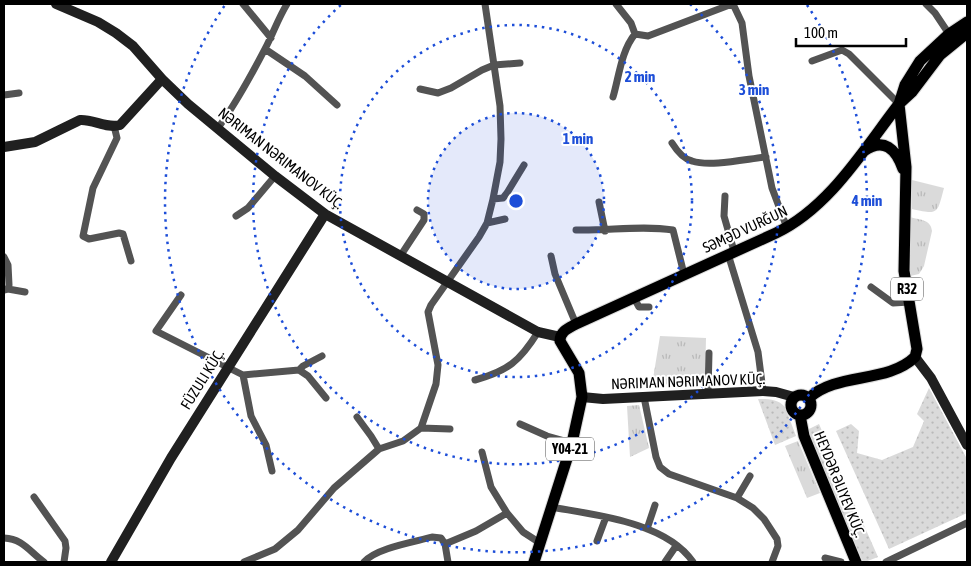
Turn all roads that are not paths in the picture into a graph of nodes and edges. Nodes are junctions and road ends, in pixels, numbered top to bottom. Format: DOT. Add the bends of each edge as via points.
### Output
graph roads {
  1 [pos="56,4"];
  2 [pos="243,4"];
  3 [pos="287,4"];
  4 [pos="485,4"];
  5 [pos="616,4"];
  6 [pos="733,4"];
  7 [pos="926,4"];
  8 [pos="967,22"];
  9 [pos="967,33"];
  10 [pos="635,34"];
  11 [pos="949,34"];
  12 [pos="270,38"];
  13 [pos="265,49"];
  14 [pos="812,61"];
  15 [pos="520,63"];
  16 [pos="494,65"];
  17 [pos="162,79"];
  18 [pos="420,89"];
  19 [pos="19,93"];
  20 [pos="4,95"];
  21 [pos="613,98"];
  22 [pos="899,104"];
  23 [pos="337,105"];
  24 [pos="114,126"];
  25 [pos="218,128"];
  26 [pos="672,143"];
  27 [pos="4,146"];
  28 [pos="862,152"];
  29 [pos="766,157"];
  30 [pos="524,166"];
  31 [pos="275,176"];
  32 [pos="906,178"];
  33 [pos="725,196"];
  34 [pos="493,199"];
  35 [pos="599,202"];
  36 [pos="417,210"];
  37 [pos="325,214"];
  38 [pos="236,216"];
  39 [pos="505,219"];
  40 [pos="487,224"];
  41 [pos="787,228"];
  42 [pos="576,230"];
  43 [pos="605,230"];
  44 [pos="731,253"];
  45 [pos="401,255"];
  46 [pos="551,256"];
  47 [pos="4,257"];
  48 [pos="131,261"];
  49 [pos="684,274"];
  50 [pos="447,281"];
  51 [pos="871,287"];
  52 [pos="6,290"];
  53 [pos="25,292"];
  54 [pos="181,294"];
  55 [pos="634,298"];
  56 [pos="909,302"];
  57 [pos="649,307"];
  58 [pos="576,324"];
  59 [pos="538,332"];
  60 [pos="560,337"];
  61 [pos="709,352"];
  62 [pos="322,356"];
  63 [pos="915,357"];
  64 [pos="227,367"];
  65 [pos="300,370"];
  66 [pos="243,375"];
  67 [pos="475,380"];
  68 [pos="763,391"];
  69 [pos="708,393"];
  70 [pos="582,397"];
  71 [pos="644,397"];
  72 [pos="794,397"];
  73 [pos="326,398"];
  74 [pos="809,398"];
  75 [pos="800,415"];
  76 [pos="356,417"];
  77 [pos="520,424"];
  78 [pos="421,428"];
  79 [pos="450,429"];
  80 [pos="572,443"];
  81 [pos="967,445"];
  82 [pos="379,449"];
  83 [pos="482,452"];
  84 [pos="272,471"];
  85 [pos="750,476"];
  86 [pos="34,497"];
  87 [pos="736,498"];
  88 [pos="655,505"];
  89 [pos="551,507"];
  90 [pos="507,513"];
  91 [pos="606,517"];
  92 [pos="967,523"];
  93 [pos="647,529"];
  94 [pos="4,538"];
  95 [pos="597,541"];
  96 [pos="540,543"];
  97 [pos="445,544"];
  98 [pos="676,546"];
  99 [pos="825,558"];
  100 [pos="854,558"];
  101 [pos="115,561"];
  102 [pos="44,562"];
  103 [pos="64,562"];
  104 [pos="244,562"];
  105 [pos="364,562"];
  106 [pos="448,562"];
  107 [pos="534,562"];
  108 [pos="665,562"];
  109 [pos="694,562"];
  110 [pos="772,562"];
  111 [pos="842,562"];
  112 [pos="886,562"];
  1 -- 17 [label="street, NƏRIMAN NƏRIMANOV KÜÇ." via="116,33 133,46"];
  2 -- 12 [label="street"];
  3 -- 12 [label="street"];
  4 -- 16 [label="street"];
  5 -- 10 [label="street" via="631,23"];
  6 -- 10 [label="street" via="648,36"];
  6 -- 29 [label="street" via="742,23"];
  7 -- 11 [label="street"];
  8 -- 11 [label="main road"];
  9 -- 22 [label="main road, SƏMƏD VURĞUN" via="940,55"];
  10 -- 21 [label="street" via="625,52"];
  11 -- 22 [label="main road" via="911,74"];
  12 -- 13 [label="street"];
  13 -- 23 [label="street" via="305,76"];
  13 -- 25 [label="street"];
  14 -- 22 [label="street" via="842,50"];
  15 -- 16 [label="street"];
  16 -- 18 [label="street" via="438,93"];
  16 -- 34 [label="street" via="501,139"];
  17 -- 24 [label="street" via="125,121"];
  17 -- 25 [label="street, NƏRIMAN NƏRIMANOV KÜÇ."];
  19 -- 20 [label="street"];
  22 -- 28 [label="main road, SƏMƏD VURĞUN"];
  22 -- 32 [label="main road, R32"];
  24 -- 27 [label="street" via="80,120 35,142"];
  24 -- 48 [label="street" via="117,138 93,188 83,236 89,239 123,234"];
  25 -- 31 [label="street, NƏRIMAN NƏRIMANOV KÜÇ."];
  26 -- 29 [label="street" via="692,162"];
  28 -- 32 [label="main road" via="877,144 890,148"];
  28 -- 41 [label="main road, SƏMƏD VURĞUN" via="833,188"];
  29 -- 41 [label="street" via="772,188"];
  30 -- 34 [label="street" via="503,198"];
  31 -- 37 [label="street, NƏRIMAN NƏRIMANOV KÜÇ."];
  31 -- 38 [label="street" via="248,208"];
  32 -- 56 [label="main road, R32" via="903,255"];
  33 -- 44 [label="street" via="724,216"];
  34 -- 40 [label="street"];
  35 -- 43 [label="street"];
  36 -- 45 [label="street" via="424,214 424,220"];
  37 -- 45 [label="street, NƏRIMAN NƏRIMANOV KÜÇ."];
  37 -- 64 [label="street, FÜZULI KÜÇ."];
  39 -- 40 [label="street"];
  40 -- 50 [label="street"];
  41 -- 44 [label="main road, SƏMƏD VURĞUN"];
  42 -- 43 [label="street"];
  43 -- 49 [label="street" via="673,230"];
  44 -- 49 [label="main road, SƏMƏD VURĞUN"];
  44 -- 68 [label="street" via="758,352"];
  45 -- 50 [label="street, NƏRIMAN NƏRIMANOV KÜÇ."];
  46 -- 58 [label="street"];
  47 -- 52 [label="street" via="8,265"];
  49 -- 55 [label="main road, SƏMƏD VURĞUN"];
  50 -- 59 [label="street, NƏRIMAN NƏRIMANOV KÜÇ."];
  50 -- 78 [label="street" via="428,312 438,365 436,384"];
  51 -- 56 [label="street" via="893,303"];
  52 -- 53 [label="street"];
  54 -- 64 [label="street" via="156,331"];
  55 -- 57 [label="street" via="639,307"];
  55 -- 58 [label="main road, SƏMƏD VURĞUN"];
  56 -- 63 [label="main road, R32" via="917,349"];
  58 -- 60 [label="main road, SƏMƏD VURĞUN" via="562,332"];
  59 -- 60 [label="street, NƏRIMAN NƏRIMANOV KÜÇ."];
  59 -- 67 [label="street" via="518,360 495,374"];
  60 -- 70 [label="main road, Y04-21" via="579,373"];
  61 -- 69 [label="street"];
  62 -- 65 [label="street"];
  63 -- 74 [label="main road" via="899,368 824,388"];
  63 -- 81 [label="street"];
  64 -- 66 [label="street"];
  64 -- 101 [label="street, FÜZULI KÜÇ." via="171,458"];
  65 -- 66 [label="street"];
  65 -- 73 [label="street"];
  66 -- 84 [label="street" via="251,416 266,445"];
  68 -- 69 [label="street, NƏRIMAN NƏRIMANOV KÜÇ."];
  68 -- 72 [label="street, NƏRIMAN NƏRIMANOV KÜÇ."];
  69 -- 71 [label="street, NƏRIMAN NƏRIMANOV KÜÇ."];
  70 -- 71 [label="street, NƏRIMAN NƏRIMANOV KÜÇ."];
  70 -- 80 [label="main road, Y04-21"];
  71 -- 87 [label="street" via="660,467 669,474"];
  72 -- 74 [label="main road" via="800,394"];
  72 -- 75 [label="main road" via="790,403 792,410"];
  74 -- 75 [label="main road" via="810,410"];
  75 -- 100 [label="main road, HEYDƏR ƏLIYEV KÜÇ." via="804,436"];
  76 -- 82 [label="street"];
  77 -- 80 [label="street"];
  78 -- 79 [label="street"];
  78 -- 82 [label="street" via="403,441"];
  80 -- 89 [label="main road, Y04-21"];
  82 -- 104 [label="street" via="334,488 298,530 275,549"];
  83 -- 90 [label="street" via="491,487"];
  85 -- 87 [label="street"];
  86 -- 103 [label="street" via="65,541"];
  87 -- 110 [label="street" via="753,508 777,539"];
  88 -- 93 [label="street"];
  89 -- 91 [label="street"];
  89 -- 96 [label="main road, Y04-21"];
  90 -- 96 [label="street" via="523,532"];
  90 -- 97 [label="street"];
  91 -- 93 [label="street"];
  91 -- 95 [label="street"];
  92 -- 112 [label="street"];
  93 -- 98 [label="street"];
  94 -- 102 [label="street" via="21,542"];
  96 -- 107 [label="main road, Y04-21"];
  97 -- 105 [label="street" via="441,538 432,537 379,553"];
  97 -- 106 [label="street"];
  98 -- 108 [label="street"];
  98 -- 109 [label="street"];
  99 -- 111 [label="street"];
  100 -- 111 [label="street"];
}
